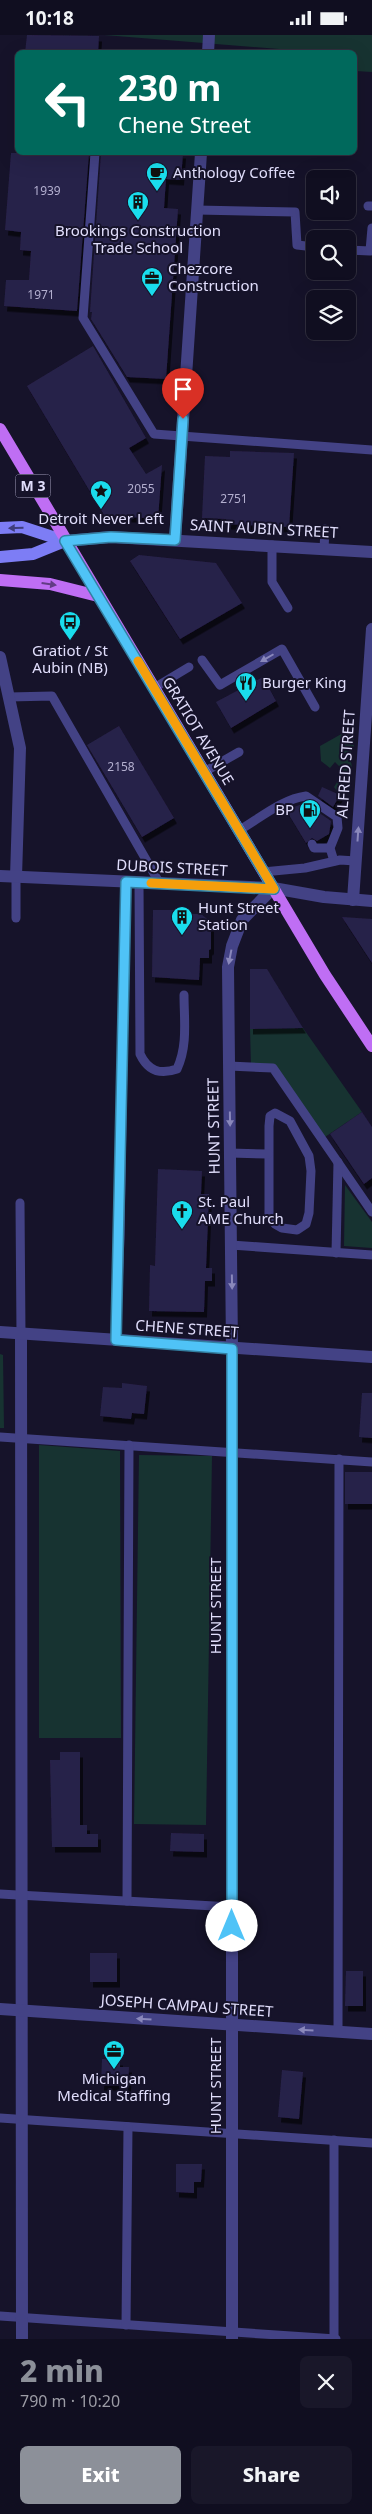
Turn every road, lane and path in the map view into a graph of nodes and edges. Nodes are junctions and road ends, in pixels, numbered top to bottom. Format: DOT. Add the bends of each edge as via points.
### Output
graph roads {
  1 [pos="209,35"];
  2 [pos="208,50"];
  3 [pos="95,155"];
  4 [pos="201,155"];
  5 [pos="197,210"];
  6 [pos="372,228"];
  7 [pos="306,246"];
  8 [pos="356,250"];
  9 [pos="0,429"];
  10 [pos="181,437"];
  11 [pos="372,450"];
  12 [pos="0,528"];
  13 [pos="325,529"];
  14 [pos="175,540"];
  15 [pos="65,541"];
  16 [pos="272,545"];
  17 [pos="324,549"];
  18 [pos="372,551"];
  19 [pos="0,557"];
  20 [pos="0,580"];
  21 [pos="98,596"];
  22 [pos="288,608"];
  23 [pos="372,629"];
  24 [pos="0,657"];
  25 [pos="202,660"];
  26 [pos="189,667"];
  27 [pos="154,688"];
  28 [pos="10,697"];
  29 [pos="315,707"];
  30 [pos="239,752"];
  31 [pos="204,772"];
  32 [pos="238,831"];
  33 [pos="322,839"];
  34 [pos="312,844"];
  35 [pos="330,848"];
  36 [pos="334,861"];
  37 [pos="356,861"];
  38 [pos="263,872"];
  39 [pos="0,875"];
  40 [pos="16,877"];
  41 [pos="133,882"];
  42 [pos="160,884"];
  43 [pos="274,889"];
  44 [pos="353,900"];
  45 [pos="372,901"];
  46 [pos="16,918"];
  47 [pos="184,995"];
  48 [pos="372,1046"];
  49 [pos="229,1066"];
  50 [pos="230,1153"];
  51 [pos="268,1154"];
  52 [pos="338,1162"];
  53 [pos="20,1203"];
  54 [pos="372,1213"];
  55 [pos="231,1245"];
  56 [pos="336,1253"];
  57 [pos="372,1255"];
  58 [pos="0,1332"];
  59 [pos="21,1334"];
  60 [pos="116,1340"];
  61 [pos="232,1349"];
  62 [pos="372,1357"];
  63 [pos="0,1437"];
  64 [pos="20,1438"];
  65 [pos="128,1445"];
  66 [pos="232,1452"];
  67 [pos="339,1459"];
  68 [pos="372,1461"];
  69 [pos="0,1894"];
  70 [pos="21,1895"];
  71 [pos="126,1901"];
  72 [pos="232,1907"];
  73 [pos="0,2009"];
  74 [pos="21,2011"];
  75 [pos="232,2025"];
  76 [pos="338,2032"];
  77 [pos="372,2034"];
  78 [pos="0,2118"];
  79 [pos="22,2119"];
  80 [pos="128,2127"];
  81 [pos="232,2133"];
  82 [pos="334,2140"];
  83 [pos="372,2143"];
  84 [pos="0,2316"];
  85 [pos="22,2318"];
  86 [pos="126,2325"];
  87 [pos="232,2335"];
  88 [pos="22,2339"];
  89 [pos="335,2339"];
  1 -- 2 [label="street"];
  3 -- 10 [label="lane" via="83,318 154,434"];
  4 -- 5 [label="street"];
  5 -- 7 [label="lane" via="296,212 297,245"];
  5 -- 10 [label="street"];
  6 -- 8 [label="lane" via="370,251"];
  9 -- 15 [label="main road, GRATIOT AVENUE / M 3"];
  10 -- 11 [label="lane" via="331,452"];
  10 -- 14 [label="street"];
  15 -- 12 [label="main road, SAINT AUBIN STREET, one-way" via="22,527"];
  13 -- 17 [label="lane"];
  14 -- 15 [label="street, SAINT AUBIN STREET" via="111,537"];
  14 -- 16 [label="street, SAINT AUBIN STREET"];
  15 -- 19 [label="main road, SAINT AUBIN STREET" via="33,553"];
  15 -- 21 [label="main road, GRATIOT AVENUE / M 3"];
  16 -- 17 [label="street, SAINT AUBIN STREET"];
  16 -- 22 [label="lane" via="272,582"];
  17 -- 18 [label="street, SAINT AUBIN STREET"];
  20 -- 21 [label="main road, one-way" via="50,584"];
  21 -- 27 [label="main road, GRATIOT AVENUE / M 3"];
  37 -- 23 [label="street, ALFRED STREET, one-way"];
  24 -- 28 [label="street"];
  29 -- 25 [label="lane, one-way" via="282,649 220,685"];
  26 -- 27 [label="lane"];
  27 -- 31 [label="main road, GRATIOT AVENUE / M 3"];
  28 -- 40 [label="street" via="20,748"];
  28 -- 42 [label="lane" via="52,696"];
  30 -- 31 [label="lane"];
  31 -- 32 [label="main road, GRATIOT AVENUE / M 3"];
  32 -- 35 [label="lane" via="306,796 337,817 338,828"];
  32 -- 38 [label="main road, GRATIOT AVENUE / M 3"];
  33 -- 35 [label="lane"];
  34 -- 35 [label="lane" via="314,848"];
  35 -- 36 [label="lane"];
  36 -- 37 [label="lane"];
  36 -- 38 [label="lane"];
  37 -- 44 [label="street, ALFRED STREET"];
  38 -- 43 [label="main road, GRATIOT AVENUE / M 3"];
  39 -- 40 [label="street, DUBOIS STREET"];
  40 -- 41 [label="street, DUBOIS STREET"];
  40 -- 46 [label="lane"];
  41 -- 42 [label="street, DUBOIS STREET"];
  41 -- 47 [label="lane" via="140,1054 145,1065 154,1071 166,1073 177,1069 182,1059"];
  41 -- 60 [label="lane"];
  42 -- 43 [label="street, DUBOIS STREET"];
  43 -- 44 [label="street, DUBOIS STREET"];
  43 -- 48 [label="main road, GRATIOT AVENUE / M 3"];
  43 -- 49 [label="street, HUNT STREET, one-way" via="242,920 232,946 228,967"];
  44 -- 45 [label="street, DUBOIS STREET"];
  49 -- 50 [label="street, HUNT STREET, one-way"];
  49 -- 52 [label="lane" via="273,1068"];
  50 -- 51 [label="lane"];
  50 -- 55 [label="street, HUNT STREET"];
  51 -- 51 [label="lane" via="270,1116 275,1113 290,1121 308,1156 311,1171 309,1213 306,1224 297,1230 282,1228 269,1216"];
  52 -- 54 [label="lane"];
  52 -- 56 [label="lane"];
  53 -- 59 [label="lane"];
  55 -- 56 [label="lane"];
  55 -- 61 [label="street, HUNT STREET, one-way"];
  56 -- 57 [label="lane"];
  58 -- 59 [label="street, CHENE STREET"];
  59 -- 60 [label="street, CHENE STREET"];
  59 -- 64 [label="street"];
  60 -- 61 [label="street, CHENE STREET"];
  61 -- 62 [label="street, CHENE STREET"];
  61 -- 66 [label="street, HUNT STREET"];
  63 -- 64 [label="lane"];
  64 -- 65 [label="lane"];
  64 -- 70 [label="street"];
  65 -- 66 [label="lane"];
  65 -- 71 [label="lane"];
  66 -- 67 [label="lane"];
  66 -- 72 [label="street, HUNT STREET"];
  67 -- 68 [label="lane"];
  67 -- 76 [label="lane"];
  69 -- 70 [label="lane"];
  70 -- 71 [label="lane"];
  70 -- 74 [label="street"];
  71 -- 72 [label="lane"];
  72 -- 75 [label="street, HUNT STREET"];
  73 -- 74 [label="street, JOSEPH CAMPAU STREET"];
  75 -- 74 [label="street, JOSEPH CAMPAU STREET, one-way"];
  74 -- 79 [label="street"];
  76 -- 75 [label="street, JOSEPH CAMPAU STREET, one-way"];
  75 -- 81 [label="street, HUNT STREET"];
  76 -- 77 [label="street, JOSEPH CAMPAU STREET"];
  78 -- 79 [label="lane"];
  79 -- 80 [label="lane"];
  79 -- 85 [label="street"];
  80 -- 81 [label="lane"];
  80 -- 86 [label="lane"];
  81 -- 82 [label="lane"];
  81 -- 87 [label="street, HUNT STREET"];
  82 -- 83 [label="lane"];
  82 -- 89 [label="lane"];
  84 -- 85 [label="lane"];
  85 -- 86 [label="lane"];
  85 -- 88 [label="street"];
  86 -- 87 [label="lane"];
  87 -- 89 [label="lane"];
}
